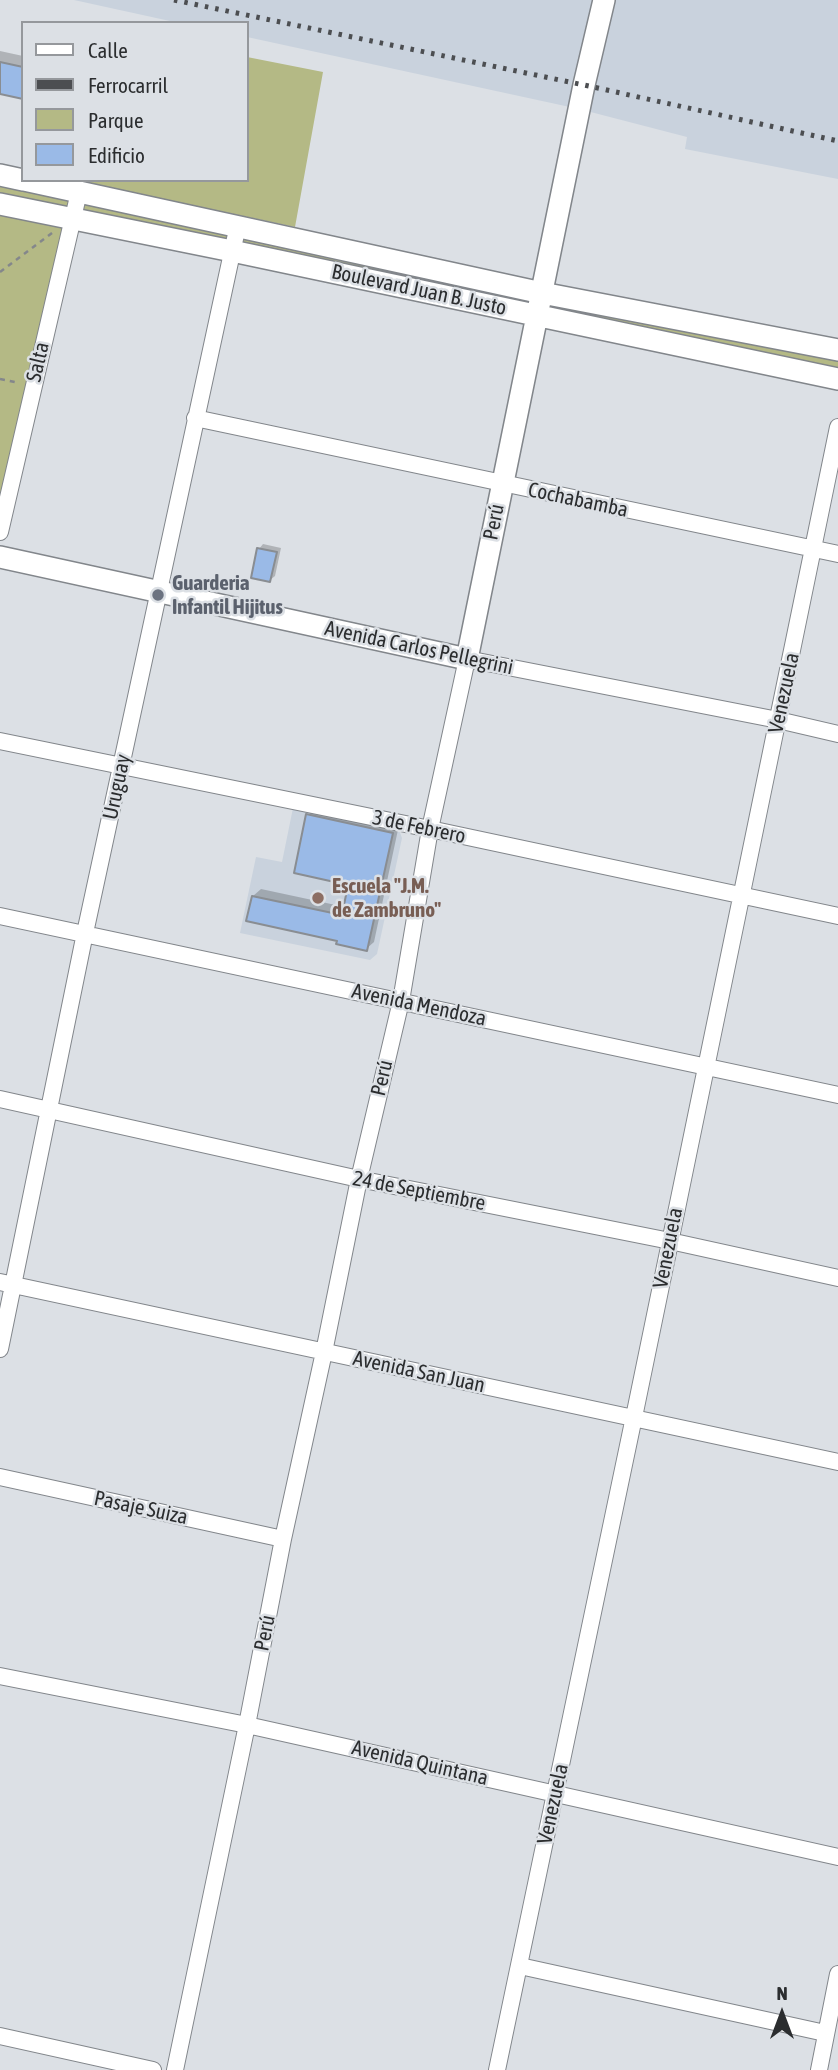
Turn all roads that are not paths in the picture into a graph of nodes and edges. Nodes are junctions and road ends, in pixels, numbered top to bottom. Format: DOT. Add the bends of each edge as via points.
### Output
graph roads {
  1 [pos="604,0"];
  2 [pos="0,175"];
  3 [pos="21,180"];
  4 [pos="32,182"];
  5 [pos="79,192"];
  6 [pos="0,204"];
  7 [pos="71,219"];
  8 [pos="238,225"];
  9 [pos="232,251"];
  10 [pos="542,293"];
  11 [pos="538,315"];
  12 [pos="838,350"];
  13 [pos="838,379"];
  14 [pos="195,418"];
  15 [pos="838,427"];
  16 [pos="502,484"];
  17 [pos="0,532"];
  18 [pos="814,549"];
  19 [pos="838,554"];
  20 [pos="0,557"];
  21 [pos="160,592"];
  22 [pos="467,659"];
  23 [pos="778,720"];
  24 [pos="838,734"];
  25 [pos="0,741"];
  26 [pos="121,767"];
  27 [pos="430,829"];
  28 [pos="741,895"];
  29 [pos="0,916"];
  30 [pos="838,916"];
  31 [pos="85,933"];
  32 [pos="401,1001"];
  33 [pos="705,1066"];
  34 [pos="838,1095"];
  35 [pos="0,1099"];
  36 [pos="49,1109"];
  37 [pos="359,1179"];
  38 [pos="670,1241"];
  39 [pos="838,1278"];
  40 [pos="7,1283"];
  41 [pos="0,1349"];
  42 [pos="324,1352"];
  43 [pos="634,1417"];
  44 [pos="838,1462"];
  45 [pos="0,1478"];
  46 [pos="283,1539"];
  47 [pos="0,1675"];
  48 [pos="247,1725"];
  49 [pos="554,1794"];
  50 [pos="838,1857"];
  51 [pos="520,1966"];
  52 [pos="838,1974"];
  53 [pos="825,2033"];
  54 [pos="0,2036"];
  55 [pos="153,2070"];
  56 [pos="175,2070"];
  57 [pos="497,2070"];
  58 [pos="819,2070"];
  1 -- 10 [label="street, Perú"];
  2 -- 3 [label="street, Boulevard Juan B. Justo"];
  4 -- 5 [label="street, Boulevard Juan B. Justo"];
  5 -- 7 [label="street, Salta"];
  5 -- 8 [label="street, Boulevard Juan B. Justo"];
  6 -- 7 [label="street, Boulevard Juan B. Justo"];
  7 -- 9 [label="street, Boulevard Juan B. Justo"];
  7 -- 17 [label="street, Salta"];
  8 -- 9 [label="street, Uruguay"];
  8 -- 10 [label="street, Boulevard Juan B. Justo"];
  9 -- 11 [label="street, Boulevard Juan B. Justo"];
  9 -- 14 [label="street, Uruguay"];
  10 -- 11 [label="street, Perú"];
  10 -- 12 [label="street, Boulevard Juan B. Justo"];
  11 -- 13 [label="street, Boulevard Juan B. Justo"];
  11 -- 16 [label="street, Perú"];
  14 -- 16 [label="street, Cochabamba"];
  14 -- 21 [label="street, Uruguay"];
  15 -- 18 [label="street, Venezuela"];
  16 -- 18 [label="street, Cochabamba"];
  16 -- 22 [label="street, Perú"];
  18 -- 19 [label="street, Cochabamba"];
  18 -- 23 [label="street, Venezuela"];
  20 -- 21 [label="street, Avenida Carlos Pellegrini"];
  21 -- 22 [label="street, Avenida Carlos Pellegrini"];
  21 -- 26 [label="street, Uruguay"];
  22 -- 23 [label="street, Avenida Carlos Pellegrini"];
  22 -- 27 [label="street, Perú"];
  23 -- 24 [label="street, Avenida Carlos Pellegrini"];
  23 -- 28 [label="street, Venezuela"];
  25 -- 26 [label="street, 3 de Febrero"];
  26 -- 27 [label="street, 3 de Febrero"];
  26 -- 31 [label="street, Uruguay"];
  27 -- 28 [label="street, 3 de Febrero"];
  27 -- 32 [label="street, Perú"];
  28 -- 30 [label="street, 3 de Febrero"];
  28 -- 33 [label="street, Venezuela"];
  29 -- 31 [label="street, Avenida Mendoza"];
  31 -- 32 [label="street, Avenida Mendoza"];
  31 -- 36 [label="street, Uruguay"];
  32 -- 33 [label="street, Avenida Mendoza"];
  32 -- 37 [label="street, Perú"];
  33 -- 34 [label="street, Avenida Mendoza"];
  33 -- 38 [label="street, Venezuela"];
  35 -- 36 [label="street, 24 de Septiembre"];
  36 -- 37 [label="street, 24 de Septiembre"];
  36 -- 40 [label="street, Uruguay"];
  37 -- 38 [label="street, 24 de Septiembre"];
  37 -- 42 [label="street, Perú"];
  38 -- 39 [label="street, 24 de Septiembre"];
  38 -- 43 [label="street, Venezuela"];
  40 -- 41 [label="street, Uruguay"];
  40 -- 42 [label="street, Avenida San Juan"];
  42 -- 43 [label="street, Avenida San Juan"];
  42 -- 46 [label="street, Perú"];
  43 -- 44 [label="street, Avenida San Juan"];
  43 -- 49 [label="street, Venezuela"];
  45 -- 46 [label="street, Pasaje Suiza"];
  46 -- 48 [label="street, Perú"];
  47 -- 48 [label="street, Avenida Quintana"];
  48 -- 49 [label="street, Avenida Quintana"];
  48 -- 56 [label="street, Perú"];
  49 -- 50 [label="street, Avenida Quintana"];
  49 -- 51 [label="street, Venezuela"];
  51 -- 53 [label="street"];
  51 -- 57 [label="street, Venezuela"];
  52 -- 53 [label="street"];
  53 -- 58 [label="street"];
  54 -- 55 [label="street"];
}
